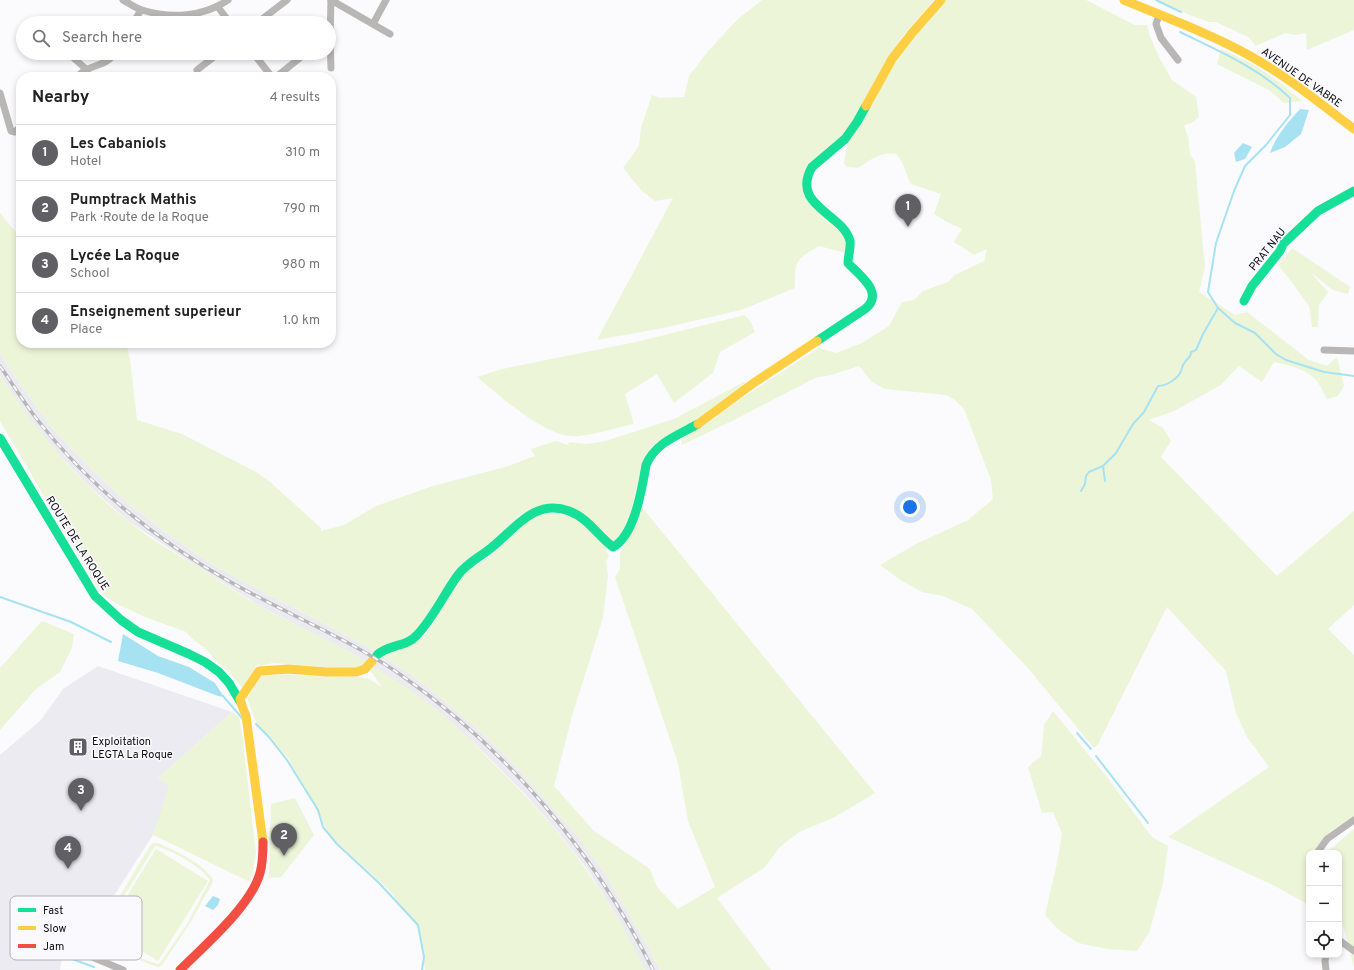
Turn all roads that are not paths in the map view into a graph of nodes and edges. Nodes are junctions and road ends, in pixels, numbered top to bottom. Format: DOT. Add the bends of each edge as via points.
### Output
graph roads {
  1 [pos="123,0"];
  2 [pos="228,0"];
  3 [pos="287,0"];
  4 [pos="332,0"];
  5 [pos="386,0"];
  6 [pos="941,0"];
  7 [pos="1124,0"];
  8 [pos="218,6"];
  9 [pos="141,10"];
  10 [pos="1159,15"];
  11 [pos="137,16"];
  12 [pos="225,16"];
  13 [pos="266,16"];
  14 [pos="331,16"];
  15 [pos="373,24"];
  16 [pos="390,34"];
  17 [pos="76,60"];
  18 [pos="109,60"];
  19 [pos="210,60"];
  20 [pos="259,60"];
  21 [pos="297,60"];
  22 [pos="331,60"];
  23 [pos="1178,60"];
  24 [pos="332,68"];
  25 [pos="86,69"];
  26 [pos="197,70"];
  27 [pos="83,72"];
  28 [pos="268,72"];
  29 [pos="282,72"];
  30 [pos="0,93"];
  31 [pos="1354,129"];
  32 [pos="16,131"];
  33 [pos="1354,191"];
  34 [pos="1244,301"];
  35 [pos="1324,350"];
  36 [pos="1354,351"];
  37 [pos="0,438"];
  38 [pos="240,699"];
  39 [pos="1354,820"];
  40 [pos="1319,850"];
  41 [pos="1342,942"];
  42 [pos="1354,951"];
  43 [pos="1325,958"];
  44 [pos="100,960"];
  45 [pos="123,970"];
  46 [pos="180,970"];
  47 [pos="1326,970"];
  1 -- 9 [label="street"];
  2 -- 8 [label="street"];
  3 -- 13 [label="street"];
  4 -- 14 [label="street"];
  4 -- 15 [label="street"];
  5 -- 15 [label="street"];
  6 -- 38 [label="street" via="908,36 886,68 859,122 844,141 814,165 806,180 808,194 814,204 844,229 850,241 848,263 869,285 874,296 865,309 755,382 702,421 660,445 646,465 636,509 624,540 617,547 609,544 597,530 576,514 563,509 549,508 535,512 521,519 459,573 416,638 382,649 369,666 354,672 271,668 259,671"];
  7 -- 10 [label="street, AVENUE DE VABRE"];
  8 -- 9 [label="street" via="200,13 178,16"];
  8 -- 12 [label="street"];
  9 -- 11 [label="street"];
  10 -- 23 [label="street" via="1156,24 1161,38"];
  10 -- 31 [label="street, AVENUE DE VABRE" via="1252,57"];
  15 -- 16 [label="street"];
  17 -- 25 [label="street"];
  18 -- 25 [label="street"];
  19 -- 26 [label="street"];
  20 -- 28 [label="street"];
  21 -- 29 [label="street"];
  22 -- 24 [label="street"];
  25 -- 27 [label="street"];
  30 -- 32 [label="street" via="11,131"];
  33 -- 34 [label="street, PRAT NAU" via="1318,211 1283,244"];
  35 -- 36 [label="street"];
  37 -- 38 [label="street, ROUTE DE LA ROQUE" via="95,596 138,632 205,662 218,672"];
  38 -- 46 [label="street, ROUTE DE LA ROQUE" via="246,716 263,836 260,874 237,913"];
  39 -- 40 [label="street" via="1327,839"];
  41 -- 42 [label="street"];
  43 -- 47 [label="street"];
  44 -- 45 [label="street"];
}
